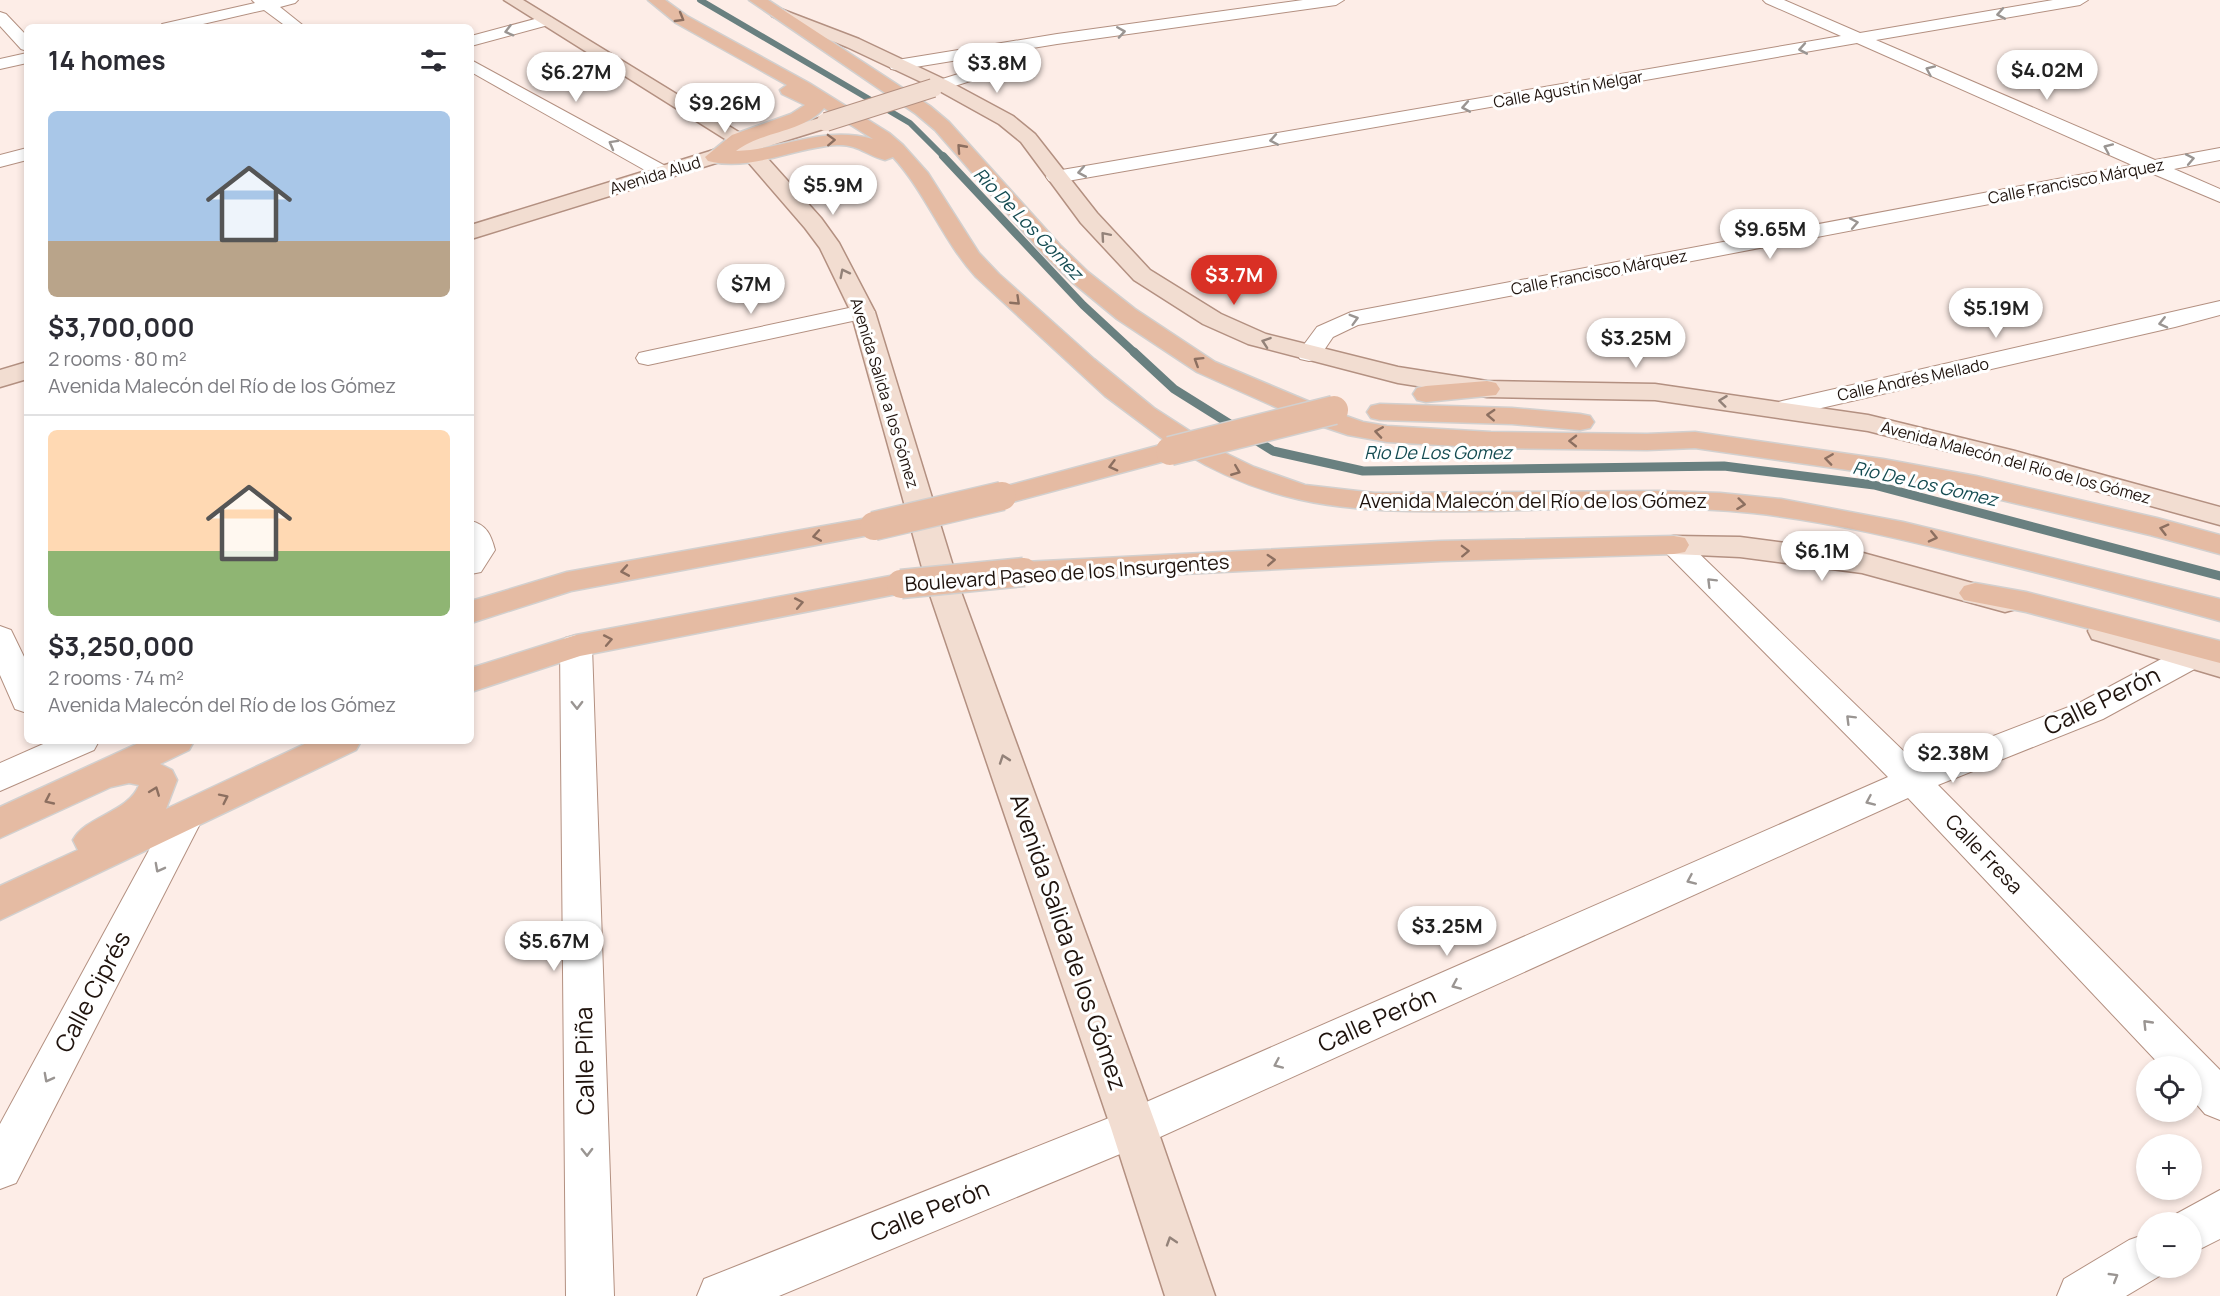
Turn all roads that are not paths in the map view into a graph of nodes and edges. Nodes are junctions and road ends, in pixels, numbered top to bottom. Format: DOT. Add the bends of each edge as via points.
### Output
graph roads {
  1 [pos="290,0"];
  2 [pos="512,0"];
  3 [pos="656,0"];
  4 [pos="757,0"];
  5 [pos="1336,0"];
  6 [pos="1771,0"];
  7 [pos="2080,0"];
  8 [pos="264,3"];
  9 [pos="1164,8"];
  10 [pos="778,13"];
  11 [pos="0,16"];
  12 [pos="546,21"];
  13 [pos="1180,23"];
  14 [pos="180,24"];
  15 [pos="293,24"];
  16 [pos="707,33"];
  17 [pos="1091,36"];
  18 [pos="1861,39"];
  19 [pos="474,40"];
  20 [pos="24,43"];
  21 [pos="24,59"];
  22 [pos="0,64"];
  23 [pos="897,65"];
  24 [pos="474,67"];
  25 [pos="938,87"];
  26 [pos="746,147"];
  27 [pos="2220,154"];
  28 [pos="24,155"];
  29 [pos="715,157"];
  30 [pos="0,161"];
  31 [pos="2151,167"];
  32 [pos="664,173"];
  33 [pos="1056,177"];
  34 [pos="2220,196"];
  35 [pos="474,231"];
  36 [pos="974,261"];
  37 [pos="2220,308"];
  38 [pos="863,312"];
  39 [pos="1309,354"];
  40 [pos="648,358"];
  41 [pos="24,371"];
  42 [pos="0,379"];
  43 [pos="1487,389"];
  44 [pos="1338,409"];
  45 [pos="1782,409"];
  46 [pos="1695,440"];
  47 [pos="2220,516"];
  48 [pos="474,534"];
  49 [pos="1674,545"];
  50 [pos="2220,545"];
  51 [pos="474,560"];
  52 [pos="944,589"];
  53 [pos="2220,610"];
  54 [pos="474,611"];
  55 [pos="0,637"];
  56 [pos="576,646"];
  57 [pos="2210,658"];
  58 [pos="474,679"];
  59 [pos="24,694"];
  60 [pos="67,744"];
  61 [pos="170,744"];
  62 [pos="337,744"];
  63 [pos="47,748"];
  64 [pos="98,777"];
  65 [pos="0,778"];
  66 [pos="1914,781"];
  67 [pos="186,816"];
  68 [pos="0,823"];
  69 [pos="0,886"];
  70 [pos="0,904"];
  71 [pos="2178,1056"];
  72 [pos="2202,1081"];
  73 [pos="2220,1100"];
  74 [pos="1134,1128"];
  75 [pos="0,1168"];
  76 [pos="2220,1213"];
  77 [pos="2202,1224"];
  78 [pos="2136,1263"];
  79 [pos="590,1296"];
  80 [pos="721,1296"];
  81 [pos="1190,1296"];
  82 [pos="2081,1296"];
  1 -- 8 [label="street"];
  2 -- 12 [label="street, Avenida Salida a los Gómez"];
  3 -- 16 [label="main road, Avenida Malecón del Río de los Gómez, one-way"];
  4 -- 10 [label="main road, Avenida Malecón del Río de los Gómez"];
  5 -- 13 [label="street"];
  6 -- 18 [label="street"];
  7 -- 18 [label="street, Calle Agustín Melgar, one-way"];
  8 -- 14 [label="street"];
  8 -- 15 [label="street"];
  9 -- 13 [label="street"];
  10 -- 23 [label="street, Avenida Malecón del Río de los Gómez"];
  46 -- 10 [label="main road, Avenida Malecón del Río de los Gómez, one-way" via="1491,440 1387,434 1319,416 1206,367 1126,314 1080,277 923,110"];
  11 -- 20 [label="street"];
  12 -- 19 [label="street, one-way"];
  12 -- 26 [label="street, Avenida Salida a los Gómez"];
  17 -- 13 [label="street, one-way"];
  16 -- 26 [label="main road" via="717,48 815,104 804,116"];
  16 -- 36 [label="main road, Avenida Malecón del Río de los Gómez" via="882,137 904,158"];
  17 -- 23 [label="street"];
  17 -- 25 [label="street"];
  31 -- 18 [label="street, one-way"];
  18 -- 33 [label="street, Calle Agustín Melgar, one-way"];
  21 -- 22 [label="street"];
  23 -- 25 [label="street, Avenida Malecón del Río de los Gómez"];
  32 -- 24 [label="street, one-way"];
  25 -- 26 [label="street, bridge"];
  25 -- 33 [label="street, Avenida Malecón del Río de los Gómez" via="1014,126 1028,138"];
  26 -- 29 [label="main road"];
  26 -- 36 [label="main road, one-way" via="847,140 873,146 885,154 932,222"];
  38 -- 26 [label="street, Avenida Salida a los Gómez, one-way" via="831,248"];
  31 -- 27 [label="street, Calle Francisco Márquez, one-way"];
  28 -- 30 [label="street"];
  29 -- 32 [label="street, Avenida Alud"];
  31 -- 34 [label="street"];
  39 -- 31 [label="street, Calle Francisco Márquez, one-way" via="1325,332 1352,319"];
  32 -- 35 [label="street, Avenida Alud"];
  39 -- 33 [label="street, Avenida Malecón del Río de los Gómez, one-way" via="1257,339 1164,291 1125,259"];
  36 -- 53 [label="main road, Avenida Malecón del Río de los Gómez, one-way" via="1134,407 1229,468 1281,487 1349,500 1722,502 1769,507 1922,535"];
  37 -- 45 [label="street, Calle Andrés Mellado, one-way"];
  38 -- 40 [label="street"];
  38 -- 52 [label="street, Avenida Salida a los Gómez"];
  39 -- 43 [label="street, Avenida Malecón del Río de los Gómez" via="1398,375"];
  41 -- 42 [label="street"];
  43 -- 44 [label="main road" via="1394,398"];
  45 -- 43 [label="street, Avenida Malecón del Río de los Gómez, one-way" via="1655,392"];
  46 -- 44 [label="main road, one-way" via="1557,419"];
  44 -- 54 [label="main road, one-way, bridge" via="874,526 567,582"];
  45 -- 47 [label="street, Avenida Malecón del Río de los Gómez" via="1868,423"];
  50 -- 46 [label="main road, Avenida Malecón del Río de los Gómez, one-way" via="1976,484"];
  48 -- 51 [label="street" via="480,550"];
  56 -- 49 [label="main road, Boulevard Paseo de los Insurgentes, one-way, bridge" via="901,584 1023,572 1441,551"];
  49 -- 57 [label="street" via="1740,547 1842,560 1928,579"];
  66 -- 49 [label="street, Calle Fresa, one-way"];
  74 -- 52 [label="street, Avenida Salida de los Gómez, one-way"];
  55 -- 59 [label="street"];
  56 -- 58 [label="main road, Boulevard Paseo de los Insurgentes"];
  56 -- 79 [label="street, Calle Piña, one-way"];
  57 -- 66 [label="street, Calle Perón" via="2091,711"];
  60 -- 63 [label="street"];
  61 -- 64 [label="main road"];
  67 -- 62 [label="main road, one-way"];
  63 -- 65 [label="street"];
  64 -- 68 [label="main road, one-way"];
  69 -- 64 [label="main road, one-way" via="119,826 152,800 159,780 144,769"];
  71 -- 66 [label="street, Calle Fresa, one-way"];
  66 -- 74 [label="street, Calle Perón, one-way"];
  67 -- 70 [label="main road"];
  67 -- 75 [label="street, Calle Ciprés, one-way"];
  72 -- 73 [label="street"];
  74 -- 80 [label="street, Calle Perón"];
  81 -- 74 [label="street, Avenida Salida de los Gómez, one-way"];
  76 -- 77 [label="street"];
  82 -- 78 [label="street, one-way"];
}
